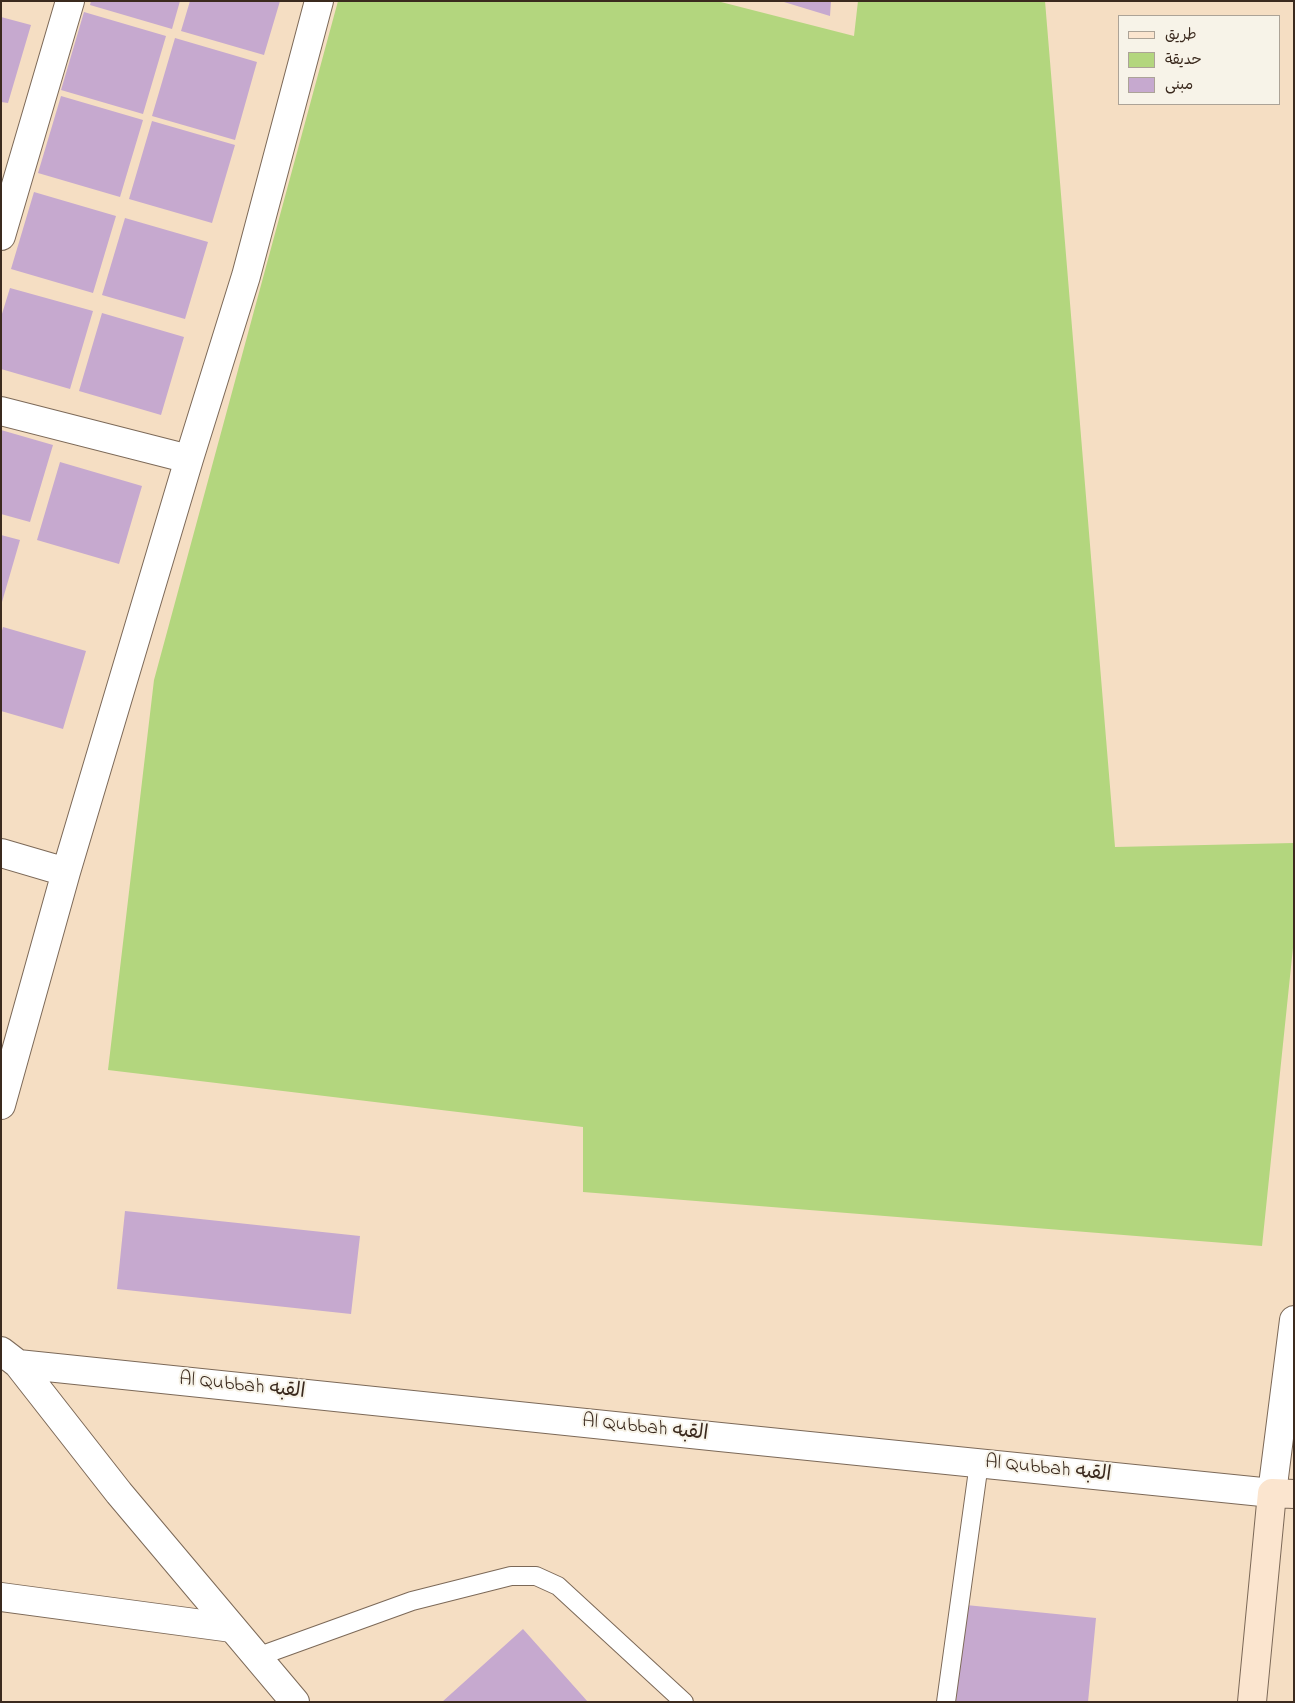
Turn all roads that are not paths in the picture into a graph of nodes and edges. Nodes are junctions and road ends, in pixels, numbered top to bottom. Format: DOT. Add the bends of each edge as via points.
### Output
graph roads {
  1 [pos="70,1"];
  2 [pos="319,1"];
  3 [pos="1,236"];
  4 [pos="1,411"];
  5 [pos="189,459"];
  6 [pos="1,854"];
  7 [pos="66,872"];
  8 [pos="1,1105"];
  9 [pos="1294,1320"];
  10 [pos="10,1357"];
  11 [pos="979,1463"];
  12 [pos="1283,1494"];
  13 [pos="1,1597"];
  14 [pos="232,1628"];
  15 [pos="257,1656"];
  16 [pos="295,1702"];
  17 [pos="684,1702"];
  18 [pos="946,1702"];
  19 [pos="1252,1702"];
  1 -- 3 [label="street"];
  2 -- 5 [label="street" via="246,276"];
  4 -- 5 [label="street"];
  5 -- 7 [label="street"];
  6 -- 7 [label="street"];
  7 -- 8 [label="street"];
  9 -- 12 [label="street"];
  10 -- 11 [label="street, Al Qubbah القبه"];
  10 -- 14 [label="street"];
  11 -- 12 [label="street, Al Qubbah القبه"];
  11 -- 18 [label="lane"];
  12 -- 19 [label="main road"];
  13 -- 14 [label="street"];
  14 -- 15 [label="street"];
  15 -- 16 [label="street"];
  15 -- 17 [label="lane" via="412,1602 510,1576 536,1576 558,1586"];
}
